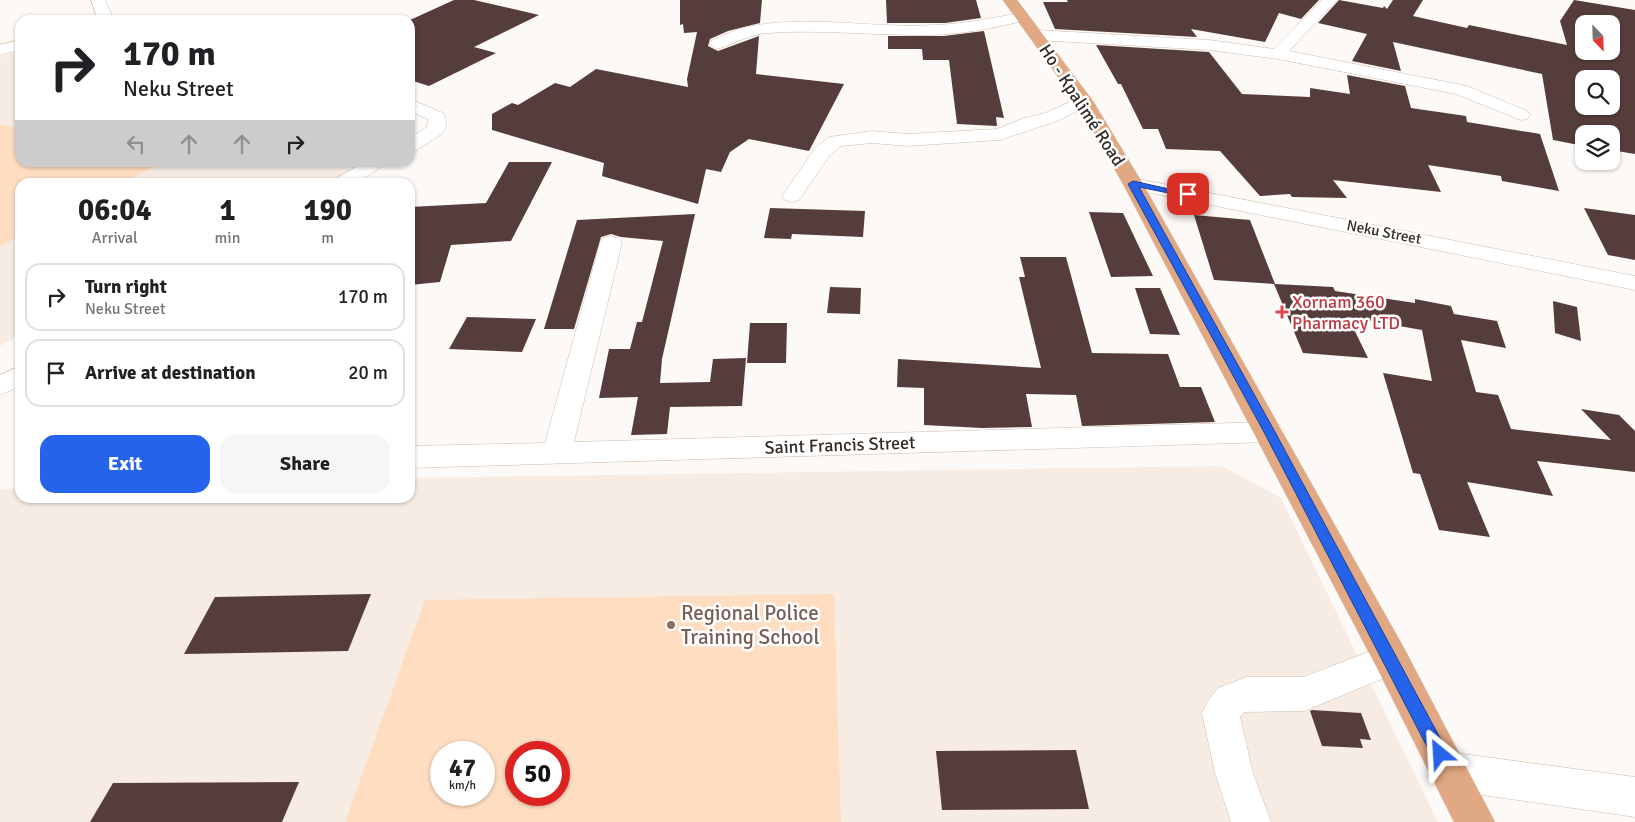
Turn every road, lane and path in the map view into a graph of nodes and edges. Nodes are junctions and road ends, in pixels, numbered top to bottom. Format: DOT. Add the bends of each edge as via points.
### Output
graph roads {
  1 [pos="98,0"];
  2 [pos="1330,0"];
  3 [pos="104,15"];
  4 [pos="1023,17"];
  5 [pos="717,44"];
  6 [pos="15,46"];
  7 [pos="0,50"];
  8 [pos="1278,54"];
  9 [pos="1084,101"];
  10 [pos="415,106"];
  11 [pos="1521,115"];
  12 [pos="415,143"];
  13 [pos="371,167"];
  14 [pos="351,178"];
  15 [pos="1133,184"];
  16 [pos="792,196"];
  17 [pos="611,243"];
  18 [pos="1635,282"];
  19 [pos="15,378"];
  20 [pos="0,386"];
  21 [pos="1270,432"];
  22 [pos="557,453"];
  23 [pos="415,457"];
  24 [pos="1391,659"];
  25 [pos="1448,771"];
  26 [pos="1635,797"];
  27 [pos="1251,822"];
  28 [pos="1475,822"];
  1 -- 3 [label="street"];
  2 -- 8 [label="street"];
  4 -- 5 [label="street" via="933,30 767,28 748,31"];
  4 -- 8 [label="street"];
  4 -- 9 [label="main road, Ho - Kpalimé Road"];
  6 -- 7 [label="street"];
  8 -- 11 [label="street" via="1461,90"];
  9 -- 15 [label="main road, Ho - Kpalimé Road"];
  9 -- 16 [label="street" via="1051,117 1000,134 908,140 846,138 836,141 823,151"];
  10 -- 12 [label="street" via="436,117 436,129"];
  13 -- 14 [label="street"];
  15 -- 18 [label="street, Neku Street"];
  15 -- 21 [label="main road, Ho - Kpalimé Road"];
  17 -- 22 [label="street"];
  19 -- 20 [label="street"];
  21 -- 22 [label="street, Saint Francis Street"];
  21 -- 24 [label="main road, Ho - Kpalimé Road"];
  22 -- 23 [label="street, Saint Francis Street"];
  24 -- 25 [label="main road, Ho - Kpalimé Road"];
  24 -- 27 [label="street" via="1304,694 1247,694 1231,700 1221,713 1234,773"];
  25 -- 26 [label="street"];
  25 -- 28 [label="main road, Ho - Kpalimé Road"];
}
